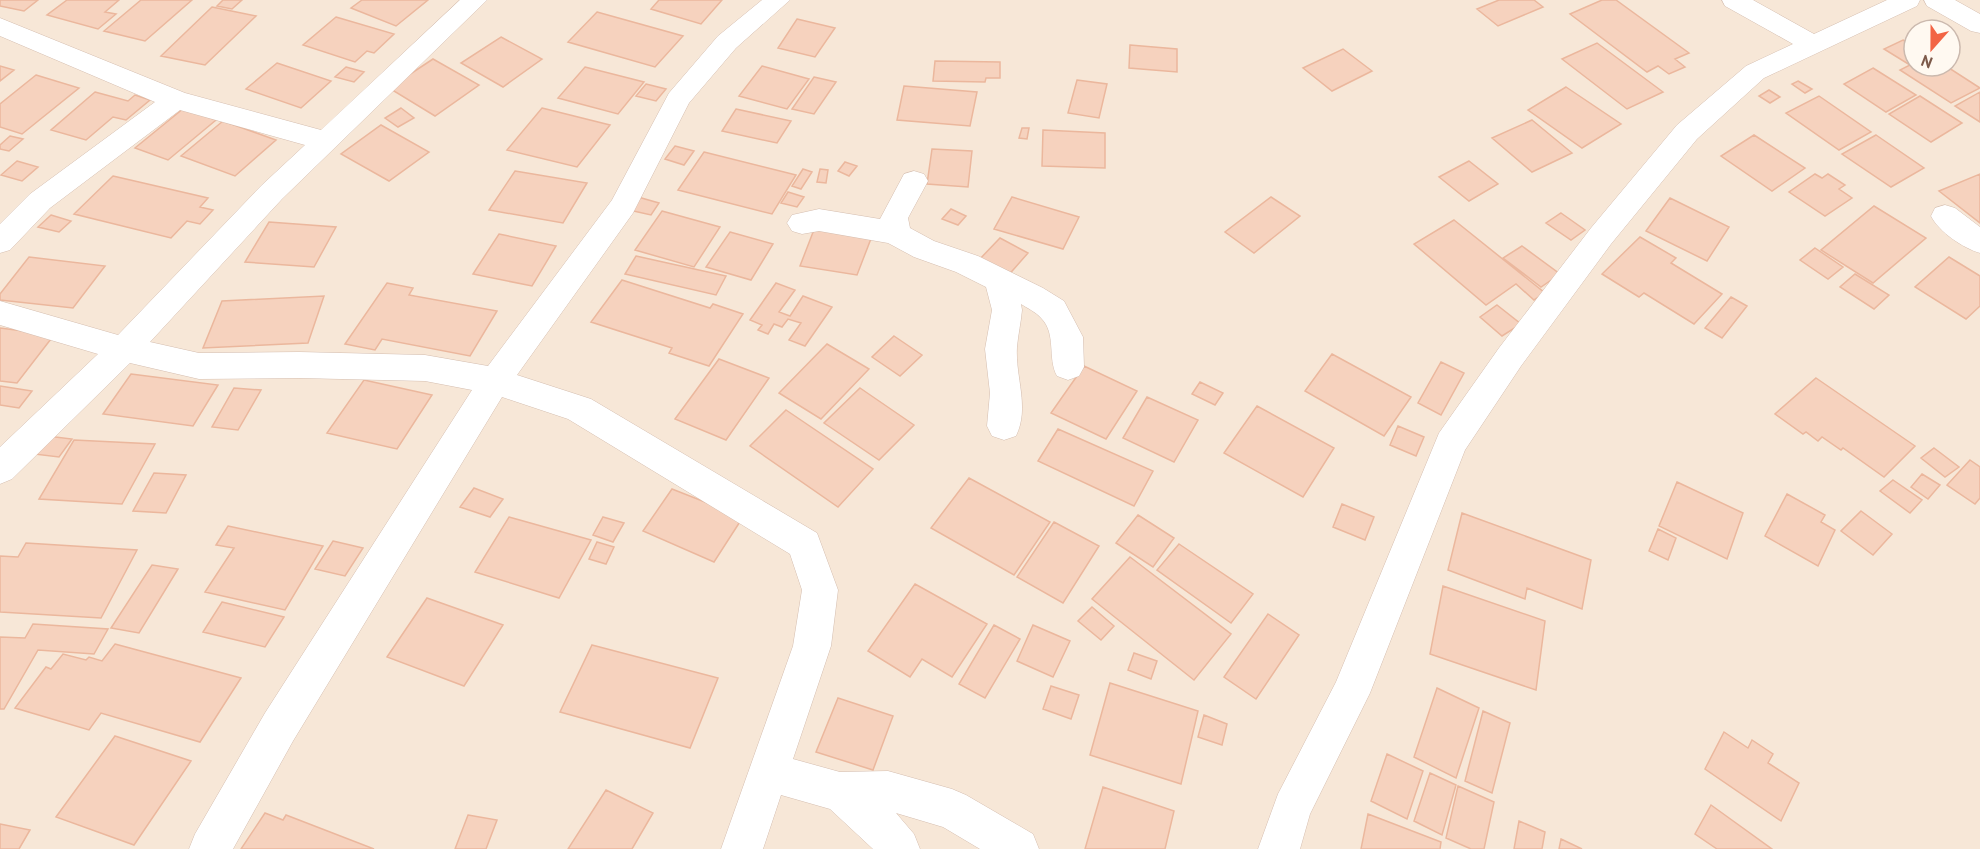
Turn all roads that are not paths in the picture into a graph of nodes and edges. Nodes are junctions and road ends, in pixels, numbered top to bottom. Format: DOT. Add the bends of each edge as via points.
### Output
graph roads {
  1 [pos="475,0"];
  2 [pos="778,0"];
  3 [pos="1734,0"];
  4 [pos="1908,0"];
  5 [pos="1935,0"];
  6 [pos="1980,25"];
  7 [pos="0,26"];
  8 [pos="1813,44"];
  9 [pos="176,100"];
  10 [pos="326,141"];
  11 [pos="914,181"];
  12 [pos="1945,216"];
  13 [pos="802,223"];
  14 [pos="896,234"];
  15 [pos="0,242"];
  16 [pos="1980,242"];
  17 [pos="1000,281"];
  18 [pos="0,313"];
  19 [pos="124,349"];
  20 [pos="1068,367"];
  21 [pos="495,381"];
  22 [pos="1004,426"];
  23 [pos="0,469"];
  24 [pos="770,769"];
  25 [pos="840,792"];
  26 [pos="210,849"];
  27 [pos="742,849"];
  28 [pos="900,849"];
  29 [pos="1018,849"];
  30 [pos="1278,849"];
  1 -- 10 [label="street"];
  2 -- 21 [label="street" via="727,42 678,99 623,206"];
  3 -- 8 [label="street"];
  4 -- 8 [label="street"];
  5 -- 6 [label="street"];
  7 -- 9 [label="street"];
  8 -- 30 [label="street" via="1755,72 1687,132 1601,236 1451,443 1351,693 1292,808"];
  9 -- 10 [label="street"];
  9 -- 15 [label="street" via="40,201"];
  10 -- 19 [label="street" via="272,192"];
  11 -- 14 [label="street" via="894,218"];
  12 -- 16 [label="street"];
  13 -- 14 [label="street" via="819,220"];
  14 -- 17 [label="street"];
  17 -- 20 [label="street" via="1053,310 1067,337"];
  17 -- 22 [label="street" via="1007,310 1001,349 1006,393"];
  18 -- 19 [label="street"];
  19 -- 21 [label="street" via="199,366 425,368"];
  19 -- 23 [label="street"];
  21 -- 24 [label="street" via="579,409 805,544 820,590 812,646"];
  21 -- 26 [label="street" via="279,727"];
  24 -- 25 [label="street" via="796,781"];
  24 -- 27 [label="street"];
  25 -- 28 [label="street"];
  25 -- 29 [label="street" via="888,791 952,809"];
}
